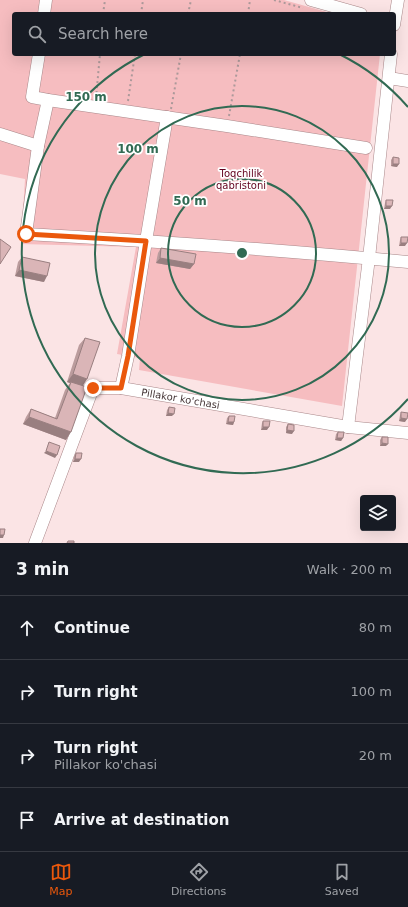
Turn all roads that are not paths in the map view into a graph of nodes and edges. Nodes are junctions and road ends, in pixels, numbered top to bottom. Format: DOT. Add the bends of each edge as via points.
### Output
graph roads {
  1 [pos="46,0"];
  2 [pos="398,0"];
  3 [pos="307,4"];
  4 [pos="44,12"];
  5 [pos="350,12"];
  6 [pos="396,12"];
  7 [pos="38,56"];
  8 [pos="391,56"];
  9 [pos="389,78"];
  10 [pos="408,81"];
  11 [pos="48,100"];
  12 [pos="168,118"];
  13 [pos="0,134"];
  14 [pos="38,146"];
  15 [pos="366,148"];
  16 [pos="146,241"];
  17 [pos="370,258"];
  18 [pos="408,262"];
  19 [pos="121,388"];
  20 [pos="348,427"];
  21 [pos="408,434"];
  22 [pos="35,543"];
  1 -- 4 [label="street"];
  2 -- 6 [label="street"];
  3 -- 5 [label="street"];
  7 -- 11 [label="street" via="32,97"];
  8 -- 9 [label="street"];
  9 -- 10 [label="street"];
  9 -- 17 [label="street"];
  11 -- 12 [label="street"];
  11 -- 14 [label="street"];
  12 -- 15 [label="street"];
  12 -- 16 [label="street"];
  13 -- 14 [label="street"];
  14 -- 16 [label="street" via="26,234"];
  16 -- 17 [label="street"];
  16 -- 19 [label="street"];
  17 -- 18 [label="street"];
  17 -- 20 [label="street"];
  19 -- 20 [label="street, Pillakor ko'chasi"];
  19 -- 22 [label="street, Pillakor ko'chasi" via="93,388"];
  20 -- 21 [label="street, Pillakor ko'chasi"];
}
